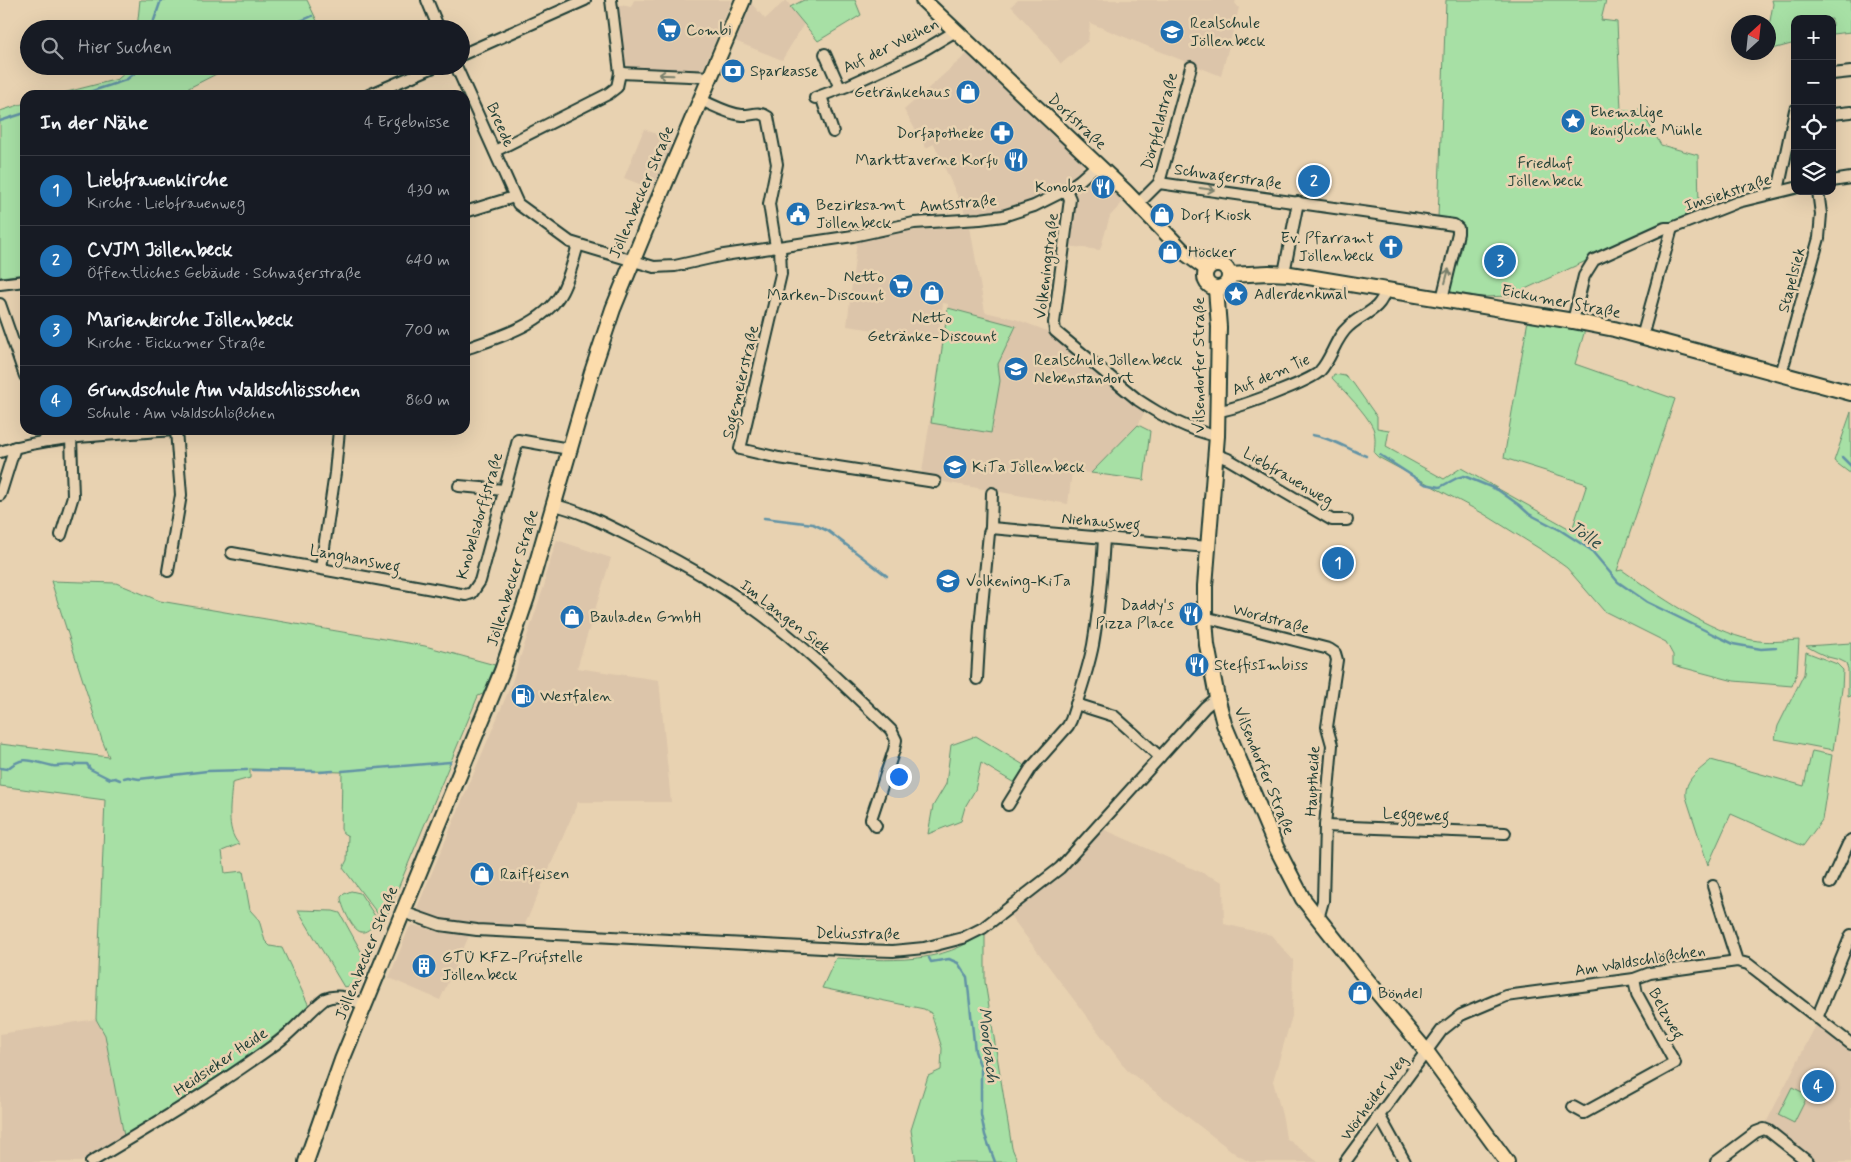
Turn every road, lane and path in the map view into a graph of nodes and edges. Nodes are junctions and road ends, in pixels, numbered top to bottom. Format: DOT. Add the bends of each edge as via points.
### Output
graph roads {
  1 [pos="426,0"];
  2 [pos="585,0"];
  3 [pos="611,0"];
  4 [pos="743,0"];
  5 [pos="923,0"];
  6 [pos="435,20"];
  7 [pos="956,31"];
  8 [pos="470,51"];
  9 [pos="825,54"];
  10 [pos="1191,67"];
  11 [pos="1851,72"];
  12 [pos="620,73"];
  13 [pos="1836,74"];
  14 [pos="415,75"];
  15 [pos="460,75"];
  16 [pos="712,76"];
  17 [pos="840,88"];
  18 [pos="381,90"];
  19 [pos="467,90"];
  20 [pos="470,97"];
  21 [pos="701,100"];
  22 [pos="1851,112"];
  23 [pos="1836,114"];
  24 [pos="1791,129"];
  25 [pos="833,132"];
  26 [pos="495,151"];
  27 [pos="1097,165"];
  28 [pos="1851,178"];
  29 [pos="1836,180"];
  30 [pos="1159,182"];
  31 [pos="1791,189"];
  32 [pos="1066,190"];
  33 [pos="1778,191"];
  34 [pos="1818,195"];
  35 [pos="514,197"];
  36 [pos="1298,202"];
  37 [pos="1138,204"];
  38 [pos="470,210"];
  39 [pos="1672,228"];
  40 [pos="578,245"];
  41 [pos="778,247"];
  42 [pos="632,261"];
  43 [pos="1207,269"];
  44 [pos="1284,273"];
  45 [pos="1229,275"];
  46 [pos="20,282"];
  47 [pos="0,284"];
  48 [pos="1216,289"];
  49 [pos="1385,290"];
  50 [pos="1442,299"];
  51 [pos="0,304"];
  52 [pos="1573,320"];
  53 [pos="1642,337"];
  54 [pos="470,347"];
  55 [pos="20,362"];
  56 [pos="1781,374"];
  57 [pos="1851,393"];
  58 [pos="1217,410"];
  59 [pos="46,435"];
  60 [pos="110,435"];
  61 [pos="175,435"];
  62 [pos="339,435"];
  63 [pos="1217,436"];
  64 [pos="71,438"];
  65 [pos="48,441"];
  66 [pos="15,446"];
  67 [pos="569,448"];
  68 [pos="0,452"];
  69 [pos="1215,454"];
  70 [pos="935,482"];
  71 [pos="459,486"];
  72 [pos="504,490"];
  73 [pos="992,494"];
  74 [pos="0,495"];
  75 [pos="554,505"];
  76 [pos="1347,520"];
  77 [pos="991,528"];
  78 [pos="61,535"];
  79 [pos="1104,538"];
  80 [pos="1208,547"];
  81 [pos="232,553"];
  82 [pos="320,568"];
  83 [pos="168,571"];
  84 [pos="472,592"];
  85 [pos="1205,619"];
  86 [pos="1329,649"];
  87 [pos="977,679"];
  88 [pos="1217,697"];
  89 [pos="1076,704"];
  90 [pos="1160,757"];
  91 [pos="1008,805"];
  92 [pos="876,826"];
  93 [pos="1326,826"];
  94 [pos="1505,833"];
  95 [pos="1851,840"];
  96 [pos="1830,883"];
  97 [pos="1713,886"];
  98 [pos="403,912"];
  99 [pos="1318,919"];
  100 [pos="1851,935"];
  101 [pos="1737,961"];
  102 [pos="1634,979"];
  103 [pos="364,1005"];
  104 [pos="1817,1018"];
  105 [pos="1851,1044"];
  106 [pos="1426,1051"];
  107 [pos="1573,1107"];
  108 [pos="1380,1115"];
  109 [pos="92,1162"];
  110 [pos="306,1162"];
  111 [pos="1346,1162"];
  112 [pos="1405,1162"];
  113 [pos="1507,1162"];
  114 [pos="1716,1162"];
  115 [pos="1808,1162"];
  1 -- 6 [label="street"];
  2 -- 8 [label="street"];
  3 -- 12 [label="street"];
  4 -- 16 [label="main road, Jöllenbecker Straße"];
  5 -- 7 [label="main road, Dorfstraße"];
  7 -- 17 [label="street, Auf der Weihen" via="919,53"];
  7 -- 27 [label="main road, Dorfstraße"];
  9 -- 17 [label="street, Auf der Weihen"];
  10 -- 30 [label="street, Dörpfeldstraße"];
  11 -- 13 [label="street"];
  16 -- 12 [label="street, one-way"];
  12 -- 26 [label="street" via="616,86 608,94"];
  14 -- 18 [label="street"];
  15 -- 19 [label="street, Breede"];
  16 -- 21 [label="main road, Jöllenbecker Straße"];
  17 -- 25 [label="street, Auf der Weihen" via="818,96"];
  20 -- 26 [label="street, Breede"];
  21 -- 41 [label="street" via="745,116 761,113 768,117 778,164 770,204"];
  21 -- 42 [label="main road, Jöllenbecker Straße"];
  22 -- 23 [label="street"];
  24 -- 33 [label="street"];
  26 -- 35 [label="street, Breede"];
  27 -- 32 [label="street, Amtsstraße"];
  27 -- 37 [label="main road, Dorfstraße"];
  28 -- 29 [label="street"];
  30 -- 36 [label="street, Schwagerstraße, one-way"];
  30 -- 37 [label="street, Dörpfeldstraße"];
  31 -- 33 [label="street, Imsiekstraße"];
  32 -- 41 [label="street, Amtsstraße" via="1034,206 1003,216 914,222 853,236"];
  32 -- 63 [label="street, Volkeningstraße" via="1070,199 1055,331 1153,410 1205,434"];
  33 -- 39 [label="street, Imsiekstraße" via="1738,202"];
  34 -- 56 [label="street, Stapelsiek" via="1819,238"];
  35 -- 38 [label="street"];
  35 -- 40 [label="street, Amtsstraße" via="524,209"];
  36 -- 44 [label="street"];
  50 -- 36 [label="street, Schwagerstraße, one-way" via="1458,233 1454,225"];
  37 -- 43 [label="main road, Dorfstraße" via="1185,253"];
  39 -- 52 [label="street, Imsiekstraße" via="1665,228 1594,260 1584,276"];
  39 -- 53 [label="street, Imsiekstraße"];
  40 -- 42 [label="street, Amtsstraße"];
  40 -- 54 [label="street" via="564,287 547,311 536,319"];
  41 -- 42 [label="street, Amtsstraße" via="661,268"];
  41 -- 70 [label="street, Sogemeierstraße" via="781,274 740,449 789,460"];
  42 -- 67 [label="main road, Jöllenbecker Straße" via="600,348"];
  43 -- 45 [label="main road" via="1220,264"];
  43 -- 48 [label="main road" via="1206,281"];
  44 -- 45 [label="main road, Eickumer Straße"];
  44 -- 49 [label="main road, Eickumer Straße"];
  45 -- 48 [label="main road" via="1226,284"];
  46 -- 47 [label="street"];
  48 -- 58 [label="main road, Vilsendorfer Straße" via="1219,327"];
  49 -- 50 [label="main road, Eickumer Straße"];
  49 -- 58 [label="street, Auf dem Tie" via="1376,308 1340,335 1319,373 1245,404 1225,411"];
  50 -- 52 [label="main road, Eickumer Straße"];
  51 -- 55 [label="street"];
  52 -- 53 [label="main road, Eickumer Straße"];
  53 -- 56 [label="main road, Eickumer Straße"];
  56 -- 57 [label="main road, Eickumer Straße"];
  58 -- 63 [label="main road, Vilsendorfer Straße"];
  59 -- 65 [label="street"];
  60 -- 64 [label="street"];
  61 -- 83 [label="street" via="181,495"];
  62 -- 82 [label="street"];
  63 -- 69 [label="main road, Vilsendorfer Straße"];
  64 -- 65 [label="street"];
  64 -- 78 [label="street" via="73,496"];
  65 -- 66 [label="street"];
  66 -- 68 [label="street"];
  66 -- 74 [label="street"];
  67 -- 72 [label="street, Knobelsdorffstraße" via="518,440"];
  67 -- 75 [label="main road, Jöllenbecker Straße"];
  69 -- 76 [label="street, Liebfrauenweg" via="1332,520"];
  69 -- 80 [label="main road, Vilsendorfer Straße"];
  71 -- 72 [label="street"];
  72 -- 84 [label="street, Knobelsdorffstraße" via="480,581"];
  73 -- 77 [label="street"];
  75 -- 92 [label="street, Im Langen Siek" via="587,515 661,553 760,613 803,646 891,730 896,740 871,820"];
  75 -- 98 [label="main road, Jöllenbecker Straße" via="502,671"];
  77 -- 79 [label="street, Niehausweg"];
  77 -- 87 [label="street"];
  79 -- 80 [label="street, Niehausweg"];
  79 -- 89 [label="street" via="1093,647"];
  80 -- 85 [label="main road, Vilsendorfer Straße"];
  81 -- 82 [label="street, Langhansweg"];
  82 -- 84 [label="street, Langhansweg" via="459,595"];
  85 -- 86 [label="street, Wordstraße"];
  85 -- 88 [label="main road, Vilsendorfer Straße"];
  86 -- 93 [label="street, Hauptheide" via="1337,660 1327,727 1332,745"];
  88 -- 90 [label="street, Deliusstraße"];
  88 -- 99 [label="main road, Vilsendorfer Straße" via="1224,724 1276,847 1294,883"];
  89 -- 90 [label="street" via="1114,716"];
  89 -- 91 [label="street" via="1068,726 1031,768"];
  90 -- 98 [label="street, Deliusstraße" via="1060,868 983,928 963,938 924,948 860,950 477,930 440,926"];
  93 -- 94 [label="street, Leggeweg"];
  93 -- 99 [label="street, Hauptheide" via="1323,901"];
  95 -- 96 [label="street"];
  97 -- 101 [label="street"];
  98 -- 103 [label="main road, Jöllenbecker Straße"];
  99 -- 106 [label="main road, Vilsendorfer Straße"];
  100 -- 104 [label="street"];
  101 -- 102 [label="street, Am Waldschlößchen" via="1650,973"];
  101 -- 104 [label="street" via="1748,964"];
  102 -- 106 [label="street, Am Waldschlößchen" via="1506,996 1461,1015 1442,1030"];
  102 -- 107 [label="street, Belzweg" via="1636,994 1676,1063 1584,1113"];
  103 -- 109 [label="street, Heidsieker Heide" via="339,996 325,999 289,1034 250,1062"];
  103 -- 110 [label="main road, Jöllenbecker Straße"];
  104 -- 105 [label="street"];
  106 -- 108 [label="street, Wörheider Weg"];
  106 -- 113 [label="main road, Vilsendorfer Straße"];
  108 -- 111 [label="street, Wörheider Weg"];
  108 -- 112 [label="street"];
  114 -- 115 [label="street" via="1764,1129"];
}
